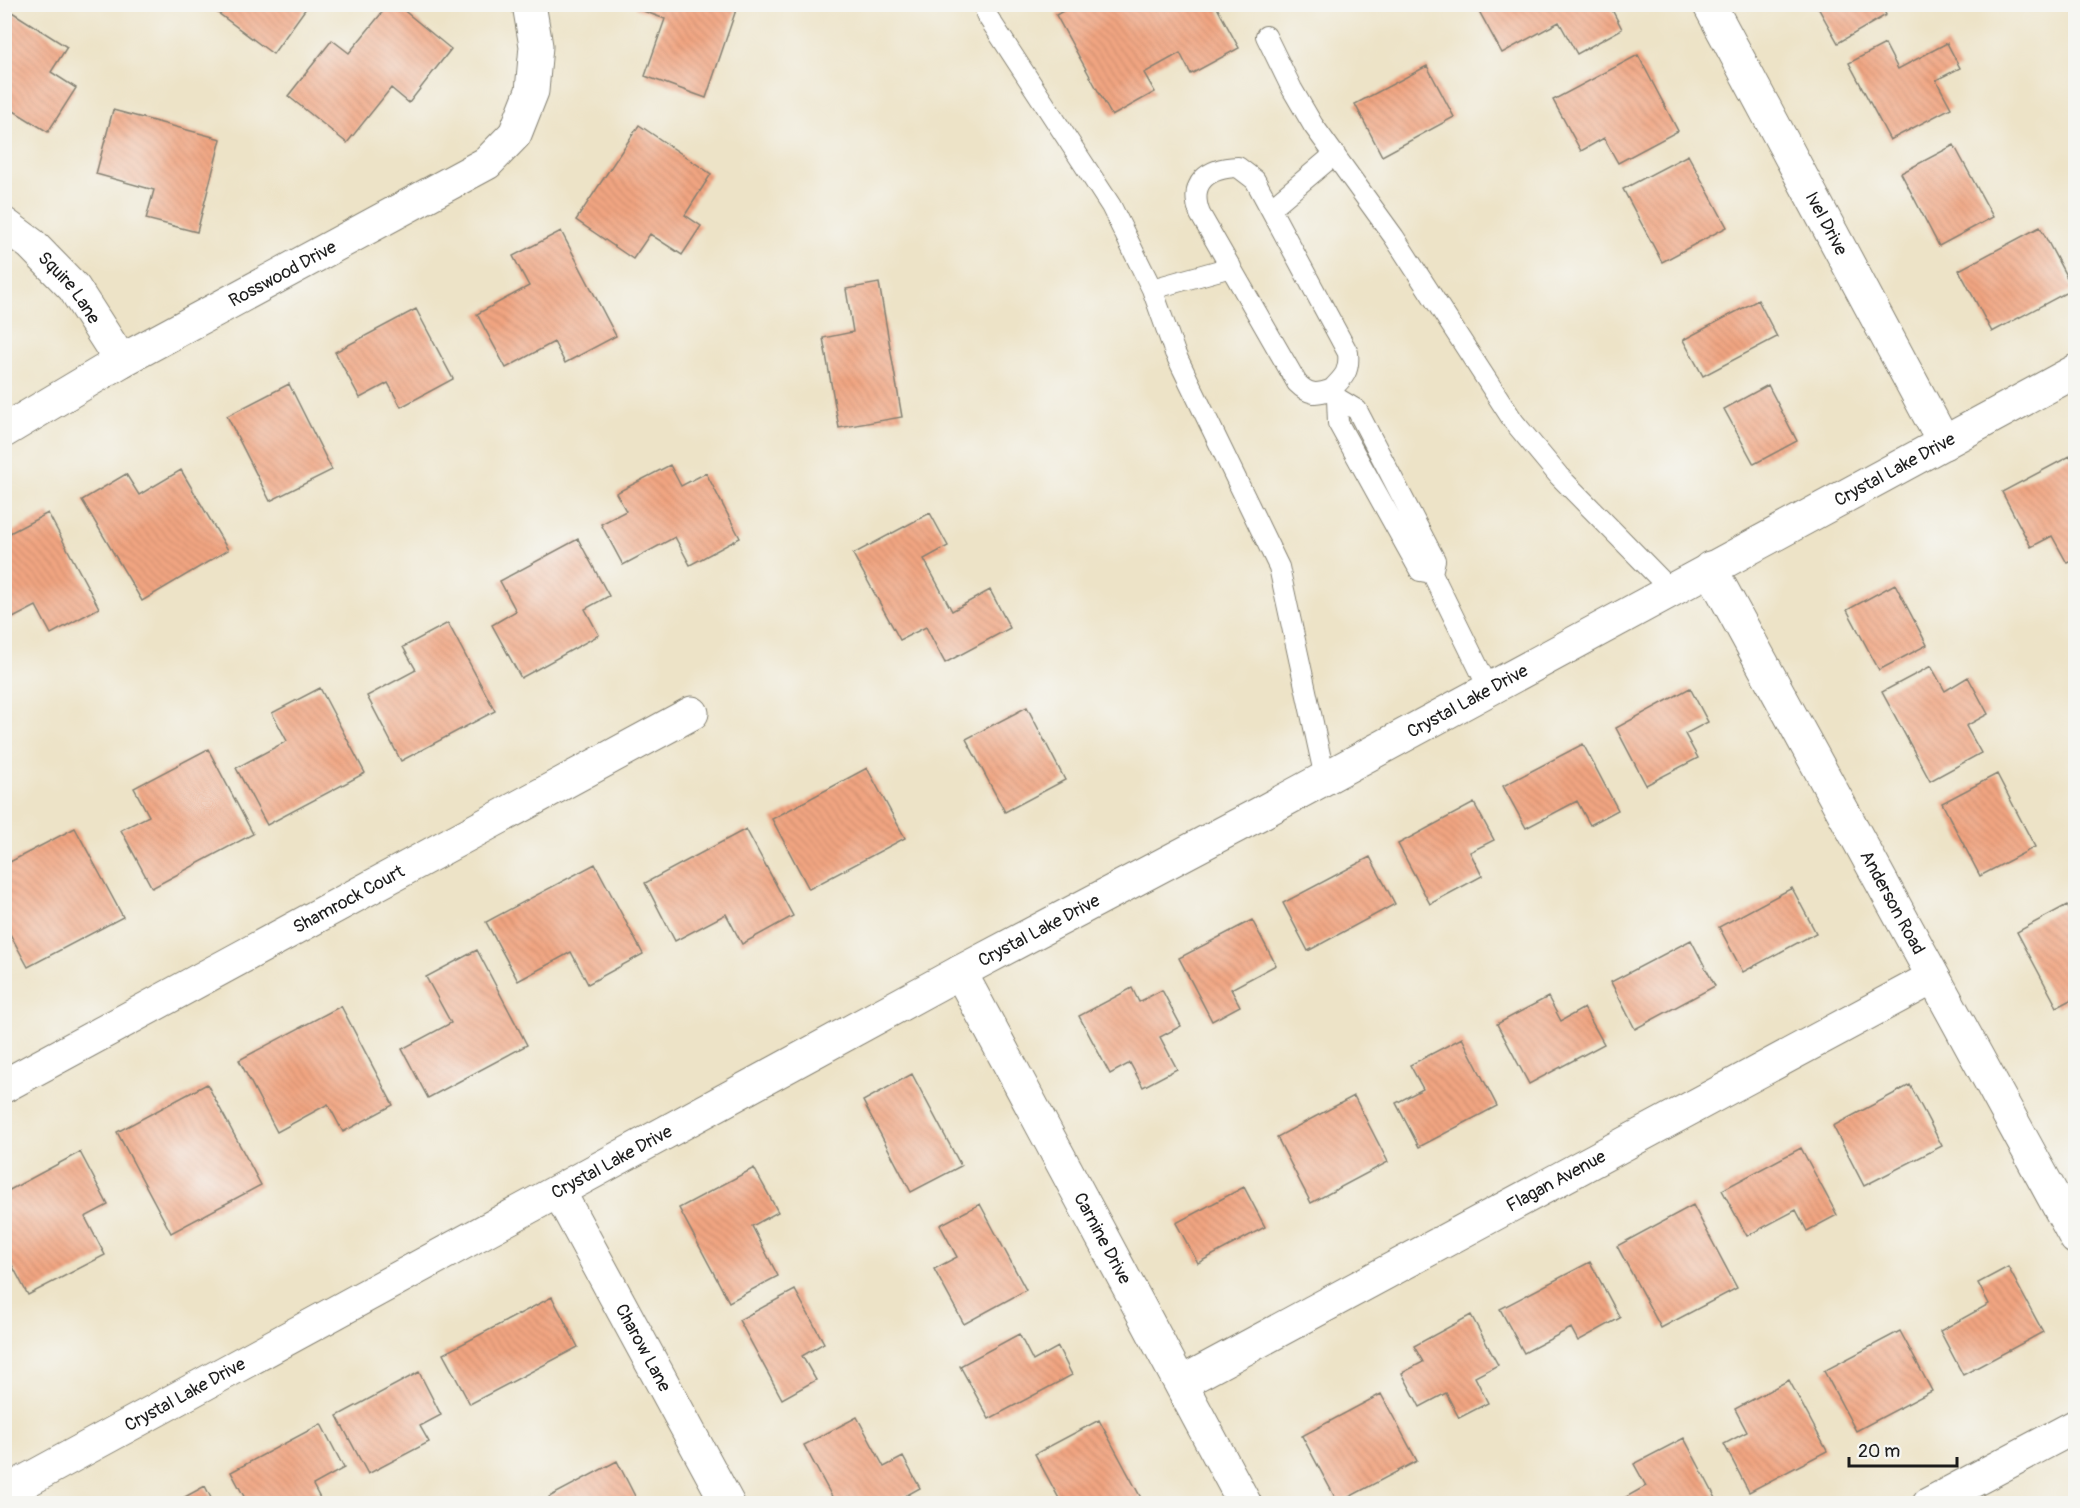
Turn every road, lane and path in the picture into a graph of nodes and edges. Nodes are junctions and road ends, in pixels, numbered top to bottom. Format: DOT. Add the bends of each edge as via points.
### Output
graph roads {
  1 [pos="529,4"];
  2 [pos="1710,4"];
  3 [pos="986,14"];
  4 [pos="1266,36"];
  5 [pos="1335,154"];
  6 [pos="1271,208"];
  7 [pos="4,224"];
  8 [pos="1231,267"];
  9 [pos="1152,289"];
  10 [pos="121,361"];
  11 [pos="2076,371"];
  12 [pos="1335,394"];
  13 [pos="4,431"];
  14 [pos="1944,443"];
  15 [pos="1710,568"];
  16 [pos="1671,590"];
  17 [pos="1489,689"];
  18 [pos="693,713"];
  19 [pos="1325,778"];
  20 [pos="960,972"];
  21 [pos="1932,978"];
  22 [pos="4,1086"];
  23 [pos="559,1192"];
  24 [pos="2076,1238"];
  25 [pos="1181,1383"];
  26 [pos="2076,1426"];
  27 [pos="4,1493"];
  28 [pos="728,1503"];
  29 [pos="1245,1503"];
  30 [pos="1929,1503"];
  1 -- 10 [label="street, Rosswood Drive" via="536,46 532,91 514,134 488,163"];
  2 -- 14 [label="street, Ivel Drive"];
  3 -- 9 [label="lane" via="1111,206"];
  4 -- 5 [label="lane" via="1292,89"];
  5 -- 6 [label="lane"];
  5 -- 16 [label="lane" via="1534,449"];
  6 -- 8 [label="lane" via="1256,180 1238,167 1207,174 1197,188 1195,200"];
  6 -- 12 [label="lane" via="1348,353 1350,365"];
  7 -- 10 [label="street, Squire Lane" via="31,244 74,288"];
  8 -- 9 [label="lane"];
  8 -- 12 [label="lane" via="1297,383 1307,393"];
  9 -- 19 [label="lane" via="1175,353 1279,567"];
  10 -- 13 [label="street, Rosswood Drive"];
  11 -- 14 [label="street, Crystal Lake Drive"];
  12 -- 17 [label="lane" via="1338,423 1420,571 1432,573"];
  14 -- 15 [label="street, Crystal Lake Drive"];
  15 -- 16 [label="street, Crystal Lake Drive"];
  15 -- 21 [label="street, Anderson Road"];
  16 -- 17 [label="street, Crystal Lake Drive"];
  17 -- 19 [label="street, Crystal Lake Drive"];
  18 -- 22 [label="street, Shamrock Court"];
  19 -- 20 [label="street, Crystal Lake Drive"];
  20 -- 23 [label="street, Crystal Lake Drive"];
  20 -- 25 [label="street, Carnine Drive"];
  21 -- 24 [label="street, Anderson Road"];
  21 -- 25 [label="street, Flagan Avenue"];
  23 -- 27 [label="street, Crystal Lake Drive"];
  23 -- 28 [label="street, Charow Lane"];
  25 -- 29 [label="street, Carnine Drive"];
  26 -- 30 [label="street"];
}
